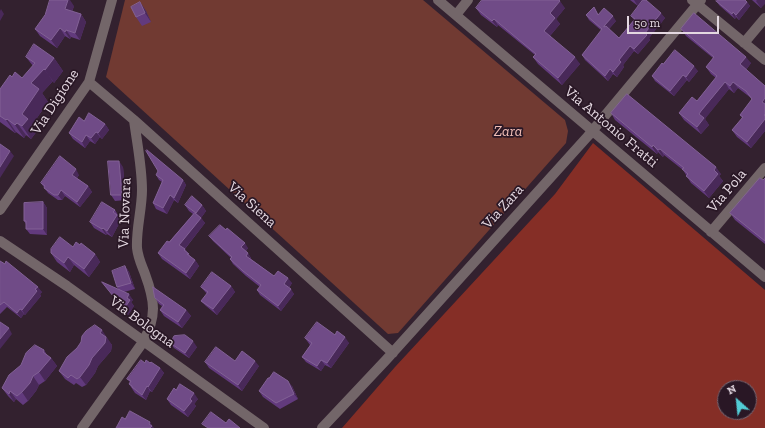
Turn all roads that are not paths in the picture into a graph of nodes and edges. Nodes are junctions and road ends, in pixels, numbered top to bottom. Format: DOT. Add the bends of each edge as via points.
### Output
graph roads {
  1 [pos="112,0"];
  2 [pos="438,0"];
  3 [pos="468,0"];
  4 [pos="697,2"];
  5 [pos="456,15"];
  6 [pos="765,18"];
  7 [pos="744,43"];
  8 [pos="765,60"];
  9 [pos="89,82"];
  10 [pos="134,120"];
  11 [pos="592,131"];
  12 [pos="765,168"];
  13 [pos="0,210"];
  14 [pos="711,232"];
  15 [pos="0,241"];
  16 [pos="765,277"];
  17 [pos="143,342"];
  18 [pos="393,353"];
  19 [pos="82,428"];
  20 [pos="264,428"];
  21 [pos="322,428"];
  1 -- 9 [label="street, Via Digione"];
  2 -- 5 [label="street, Via Antonio Fratti"];
  3 -- 5 [label="street"];
  4 -- 7 [label="street"];
  4 -- 11 [label="street, Via Zara"];
  5 -- 11 [label="street, Via Antonio Fratti"];
  6 -- 7 [label="street"];
  7 -- 8 [label="street"];
  9 -- 10 [label="street, Via Siena"];
  9 -- 13 [label="street, Via Digione"];
  10 -- 17 [label="street, Via Novara" via="142,180 138,254 152,296 153,310 151,324"];
  10 -- 18 [label="street, Via Siena"];
  11 -- 14 [label="street, Via Antonio Fratti"];
  11 -- 18 [label="street, Via Zara"];
  12 -- 14 [label="street, Via Pola"];
  14 -- 16 [label="street, Via Antonio Fratti"];
  15 -- 17 [label="street, Via Bologna"];
  17 -- 19 [label="street, Via Novara"];
  17 -- 20 [label="street, Via Bologna"];
  18 -- 21 [label="street, Via Zara"];
}
